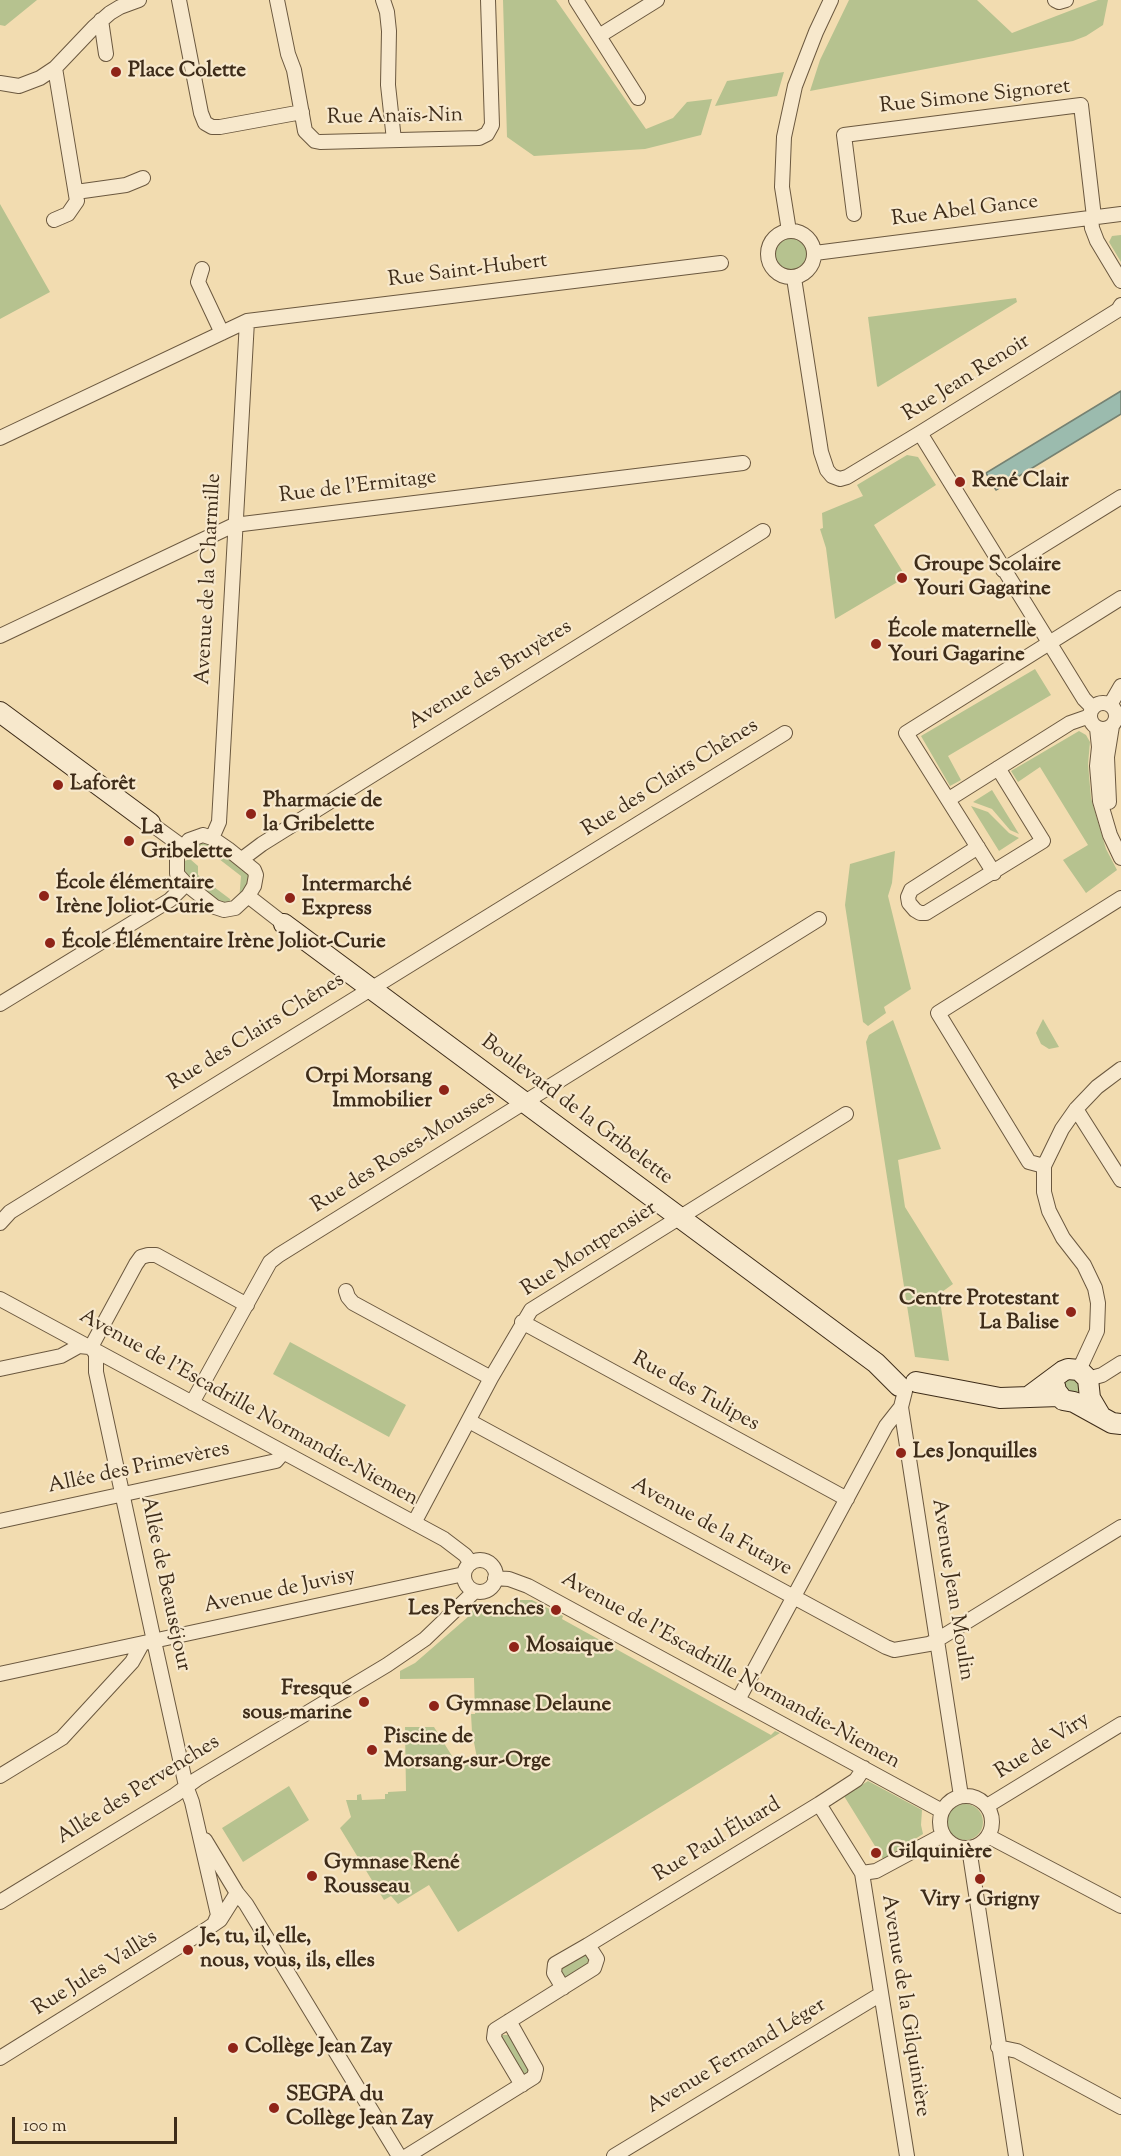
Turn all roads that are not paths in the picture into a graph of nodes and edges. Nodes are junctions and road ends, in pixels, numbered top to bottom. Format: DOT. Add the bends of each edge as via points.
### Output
graph roads {
  1 [pos="139,0"];
  2 [pos="179,0"];
  3 [pos="277,0"];
  4 [pos="383,0"];
  5 [pos="488,0"];
  6 [pos="576,0"];
  7 [pos="657,0"];
  8 [pos="831,0"];
  9 [pos="1055,0"];
  10 [pos="1066,0"];
  11 [pos="101,20"];
  12 [pos="599,36"];
  13 [pos="106,54"];
  14 [pos="55,68"];
  15 [pos="0,83"];
  16 [pos="639,98"];
  17 [pos="302,112"];
  18 [pos="394,140"];
  19 [pos="143,178"];
  20 [pos="76,192"];
  21 [pos="854,214"];
  22 [pos="1121,214"];
  23 [pos="1092,217"];
  24 [pos="54,220"];
  25 [pos="789,231"];
  26 [pos="815,253"];
  27 [pos="722,263"];
  28 [pos="202,269"];
  29 [pos="794,278"];
  30 [pos="1121,280"];
  31 [pos="1121,305"];
  32 [pos="247,321"];
  33 [pos="222,333"];
  34 [pos="920,433"];
  35 [pos="0,438"];
  36 [pos="743,463"];
  37 [pos="1121,497"];
  38 [pos="234,525"];
  39 [pos="763,531"];
  40 [pos="1004,570"];
  41 [pos="1121,597"];
  42 [pos="0,636"];
  43 [pos="1049,642"];
  44 [pos="1121,687"];
  45 [pos="1110,705"];
  46 [pos="0,712"];
  47 [pos="1093,717"];
  48 [pos="1112,726"];
  49 [pos="785,733"];
  50 [pos="998,768"];
  51 [pos="949,799"];
  52 [pos="150,824"];
  53 [pos="212,838"];
  54 [pos="1121,838"];
  55 [pos="183,847"];
  56 [pos="978,847"];
  57 [pos="1121,858"];
  58 [pos="242,859"];
  59 [pos="994,873"];
  60 [pos="186,884"];
  61 [pos="248,896"];
  62 [pos="1121,898"];
  63 [pos="819,919"];
  64 [pos="284,924"];
  65 [pos="370,988"];
  66 [pos="0,1004"];
  67 [pos="1121,1069"];
  68 [pos="525,1103"];
  69 [pos="1076,1109"];
  70 [pos="846,1114"];
  71 [pos="1044,1166"];
  72 [pos="1121,1180"];
  73 [pos="679,1218"];
  74 [pos="0,1222"];
  75 [pos="346,1291"];
  76 [pos="0,1299"];
  77 [pos="247,1305"];
  78 [pos="522,1322"];
  79 [pos="91,1347"];
  80 [pos="1121,1363"];
  81 [pos="0,1369"];
  82 [pos="491,1378"];
  83 [pos="1078,1387"];
  84 [pos="905,1388"];
  85 [pos="1028,1396"];
  86 [pos="192,1403"];
  87 [pos="469,1421"];
  88 [pos="1121,1424"];
  89 [pos="283,1453"];
  90 [pos="123,1495"];
  91 [pos="847,1499"];
  92 [pos="0,1521"];
  93 [pos="414,1523"];
  94 [pos="1121,1527"];
  95 [pos="468,1569"];
  96 [pos="495,1578"];
  97 [pos="475,1591"];
  98 [pos="794,1597"];
  99 [pos="937,1640"];
  100 [pos="148,1642"];
  101 [pos="0,1674"];
  102 [pos="738,1700"];
  103 [pos="1121,1724"];
  104 [pos="864,1768"];
  105 [pos="0,1776"];
  106 [pos="186,1786"];
  107 [pos="962,1796"];
  108 [pos="819,1804"];
  109 [pos="987,1806"];
  110 [pos="942,1811"];
  111 [pos="199,1831"];
  112 [pos="943,1835"];
  113 [pos="988,1836"];
  114 [pos="969,1848"];
  115 [pos="862,1873"];
  116 [pos="237,1893"];
  117 [pos="0,1902"];
  118 [pos="1121,1906"];
  119 [pos="214,1924"];
  120 [pos="588,1944"];
  121 [pos="563,1988"];
  122 [pos="881,1994"];
  123 [pos="509,2021"];
  124 [pos="998,2047"];
  125 [pos="0,2058"];
  126 [pos="522,2085"];
  127 [pos="1121,2107"];
  128 [pos="619,2155"];
  129 [pos="399,2156"];
  130 [pos="407,2156"];
  131 [pos="907,2156"];
  132 [pos="1016,2156"];
  1 -- 11 [label="street"];
  2 -- 17 [label="street" via="205,123 220,128"];
  3 -- 17 [label="street, Rue Anaïs-Nin"];
  4 -- 18 [label="street" via="389,31 388,84"];
  5 -- 18 [label="street, Rue Anaïs-Nin" via="492,125 487,134 479,138"];
  6 -- 12 [label="street"];
  7 -- 12 [label="street"];
  8 -- 25 [label="street" via="795,86 784,137 782,187"];
  9 -- 10 [label="street"];
  11 -- 13 [label="street"];
  11 -- 14 [label="street"];
  12 -- 16 [label="street"];
  14 -- 15 [label="street" via="29,84"];
  14 -- 20 [label="street"];
  17 -- 18 [label="street, Rue Anaïs-Nin" via="305,131 315,141"];
  19 -- 20 [label="street" via="126,185"];
  20 -- 24 [label="street" via="77,201 68,214"];
  21 -- 23 [label="street, Rue Simone Signoret" via="844,135 1081,105"];
  22 -- 23 [label="street, Rue Abel Gance"];
  23 -- 26 [label="street, Rue Abel Gance"];
  23 -- 30 [label="street" via="1097,241"];
  25 -- 26 [label="street" via="809,239"];
  25 -- 29 [label="street" via="775,237 768,258 780,275"];
  26 -- 29 [label="street" via="807,272"];
  27 -- 32 [label="street, Rue Saint-Hubert"];
  28 -- 33 [label="street" via="198,282"];
  29 -- 34 [label="street, Rue Jean Renoir" via="827,470 840,479 848,477"];
  31 -- 34 [label="street, Rue Jean Renoir"];
  32 -- 33 [label="street, Rue Saint-Hubert"];
  32 -- 38 [label="street, Avenue de la Charmille"];
  33 -- 35 [label="street, Rue Saint-Hubert"];
  34 -- 40 [label="street"];
  36 -- 38 [label="street, Rue de l'Ermitage"];
  37 -- 40 [label="street"];
  38 -- 42 [label="street, Rue de l'Ermitage"];
  38 -- 53 [label="street, Avenue de la Charmille" via="219,822"];
  39 -- 58 [label="street, Avenue des Bruyères"];
  40 -- 43 [label="street"];
  41 -- 43 [label="street"];
  43 -- 47 [label="street"];
  43 -- 51 [label="street" via="906,733"];
  44 -- 45 [label="street"];
  45 -- 47 [label="street" via="1099,704"];
  45 -- 48 [label="street" via="1116,715"];
  46 -- 52 [label="main road"];
  47 -- 48 [label="street" via="1105,729"];
  47 -- 50 [label="street" via="1070,723"];
  47 -- 57 [label="street" via="1099,747 1100,801"];
  48 -- 54 [label="street" via="1107,757 1108,799"];
  49 -- 65 [label="street, Rue des Clairs Chênes"];
  50 -- 51 [label="street"];
  50 -- 59 [label="street" via="1043,842"];
  51 -- 56 [label="street"];
  52 -- 55 [label="street"];
  53 -- 55 [label="street" via="196,836"];
  53 -- 58 [label="street"];
  55 -- 60 [label="street" via="176,868"];
  56 -- 59 [label="street"];
  56 -- 59 [label="street" via="911,890 909,903 920,913 926,913"];
  58 -- 61 [label="street" via="256,875"];
  60 -- 61 [label="street" via="224,910 235,908"];
  60 -- 66 [label="street" via="170,900"];
  61 -- 64 [label="street, Boulevard de la Gribelette"];
  62 -- 71 [label="street" via="938,1013 1029,1162"];
  63 -- 68 [label="street, Rue des Roses-Mousses"];
  64 -- 65 [label="main road, Boulevard de la Gribelette"];
  65 -- 68 [label="main road, Boulevard de la Gribelette"];
  65 -- 74 [label="street, Rue des Clairs Chênes" via="10,1212"];
  67 -- 69 [label="street"];
  68 -- 73 [label="main road, Boulevard de la Gribelette"];
  68 -- 77 [label="street, Rue des Roses-Mousses" via="279,1255 270,1262"];
  69 -- 71 [label="street"];
  69 -- 72 [label="street"];
  70 -- 73 [label="street, Rue Montpensier"];
  71 -- 83 [label="street" via="1049,1211 1084,1265 1098,1303 1097,1331"];
  73 -- 78 [label="street, Rue Montpensier" via="536,1306"];
  73 -- 84 [label="main road, Boulevard de la Gribelette"];
  75 -- 82 [label="street" via="353,1303"];
  76 -- 79 [label="street, Avenue de l'Escadrille Normandie-Niemen"];
  77 -- 79 [label="street" via="156,1255 148,1255 136,1264"];
  77 -- 86 [label="street, Rue des Roses-Mousses"];
  78 -- 82 [label="street, Rue Montpensier"];
  78 -- 91 [label="street, Rue des Tulipes"];
  79 -- 81 [label="street" via="79,1346 61,1356"];
  79 -- 86 [label="street, Avenue de l'Escadrille Normandie-Niemen"];
  79 -- 90 [label="street, Allée de Beauséjour" via="96,1354 96,1372"];
  80 -- 83 [label="street"];
  82 -- 87 [label="street, Rue Montpensier"];
  83 -- 85 [label="main road, Boulevard de la Gribelette"];
  83 -- 85 [label="main road" via="1055,1385 1059,1375"];
  83 -- 88 [label="main road" via="1100,1415"];
  84 -- 85 [label="main road, Boulevard de la Gribelette" via="1000,1398"];
  84 -- 91 [label="street"];
  84 -- 99 [label="street, Avenue Jean Moulin"];
  86 -- 89 [label="street, Avenue de l'Escadrille Normandie-Niemen"];
  87 -- 93 [label="street, Rue Montpensier"];
  87 -- 98 [label="street, Avenue de la Futaye"];
  89 -- 90 [label="street, Allée des Primevères" via="276,1461"];
  89 -- 93 [label="street, Avenue de l'Escadrille Normandie-Niemen"];
  90 -- 92 [label="street, Allée des Primevères"];
  90 -- 100 [label="street, Allée de Beauséjour"];
  91 -- 98 [label="street"];
  93 -- 95 [label="street, Avenue de l'Escadrille Normandie-Niemen" via="465,1556"];
  94 -- 99 [label="street, Avenue de la Futaye"];
  95 -- 96 [label="street" via="481,1560 494,1568"];
  95 -- 97 [label="street" via="465,1583"];
  95 -- 100 [label="street, Avenue de Juvisy"];
  96 -- 97 [label="street" via="488,1589"];
  96 -- 102 [label="street, Avenue de l'Escadrille Normandie-Niemen" via="528,1586"];
  97 -- 106 [label="street, Allée des Pervenches" via="416,1646"];
  98 -- 99 [label="street, Avenue de la Futaye" via="894,1650"];
  98 -- 102 [label="street"];
  99 -- 107 [label="street, Avenue Jean Moulin"];
  100 -- 101 [label="street, Avenue de Juvisy"];
  100 -- 105 [label="street" via="62,1738"];
  100 -- 106 [label="street, Allée de Beauséjour"];
  102 -- 104 [label="street, Avenue de l'Escadrille Normandie-Niemen"];
  103 -- 109 [label="street, Rue de Viry"];
  104 -- 108 [label="street, Rue Paul Éluard" via="856,1780"];
  104 -- 110 [label="street, Avenue de l'Escadrille Normandie-Niemen"];
  106 -- 111 [label="street, Allée de Beauséjour"];
  106 -- 117 [label="street, Allée des Pervenches"];
  107 -- 109 [label="street"];
  107 -- 110 [label="street"];
  108 -- 115 [label="street, Avenue de la Gilquinière"];
  108 -- 120 [label="street, Rue Paul Éluard"];
  109 -- 113 [label="street" via="992,1821"];
  110 -- 112 [label="street"];
  111 -- 116 [label="street"];
  111 -- 119 [label="street" via="218,1915"];
  112 -- 114 [label="street" via="954,1845"];
  112 -- 115 [label="street" via="876,1871"];
  113 -- 114 [label="street"];
  113 -- 118 [label="street"];
  114 -- 124 [label="street"];
  115 -- 122 [label="street, Avenue de la Gilquinière"];
  116 -- 119 [label="street, Rue Jules Vallès"];
  116 -- 129 [label="street"];
  119 -- 125 [label="street, Rue Jules Vallès"];
  120 -- 121 [label="street" via="597,1959 594,1968"];
  120 -- 121 [label="street, Rue Paul Éluard" via="555,1964 554,1973"];
  121 -- 123 [label="street"];
  122 -- 128 [label="street, Avenue Fernand Léger"];
  122 -- 131 [label="street, Avenue de la Gilquinière"];
  123 -- 126 [label="street" via="536,2069 534,2077"];
  123 -- 126 [label="street" via="495,2030 494,2038"];
  124 -- 127 [label="street" via="1017,2050"];
  124 -- 132 [label="street"];
  126 -- 130 [label="street"];
}
